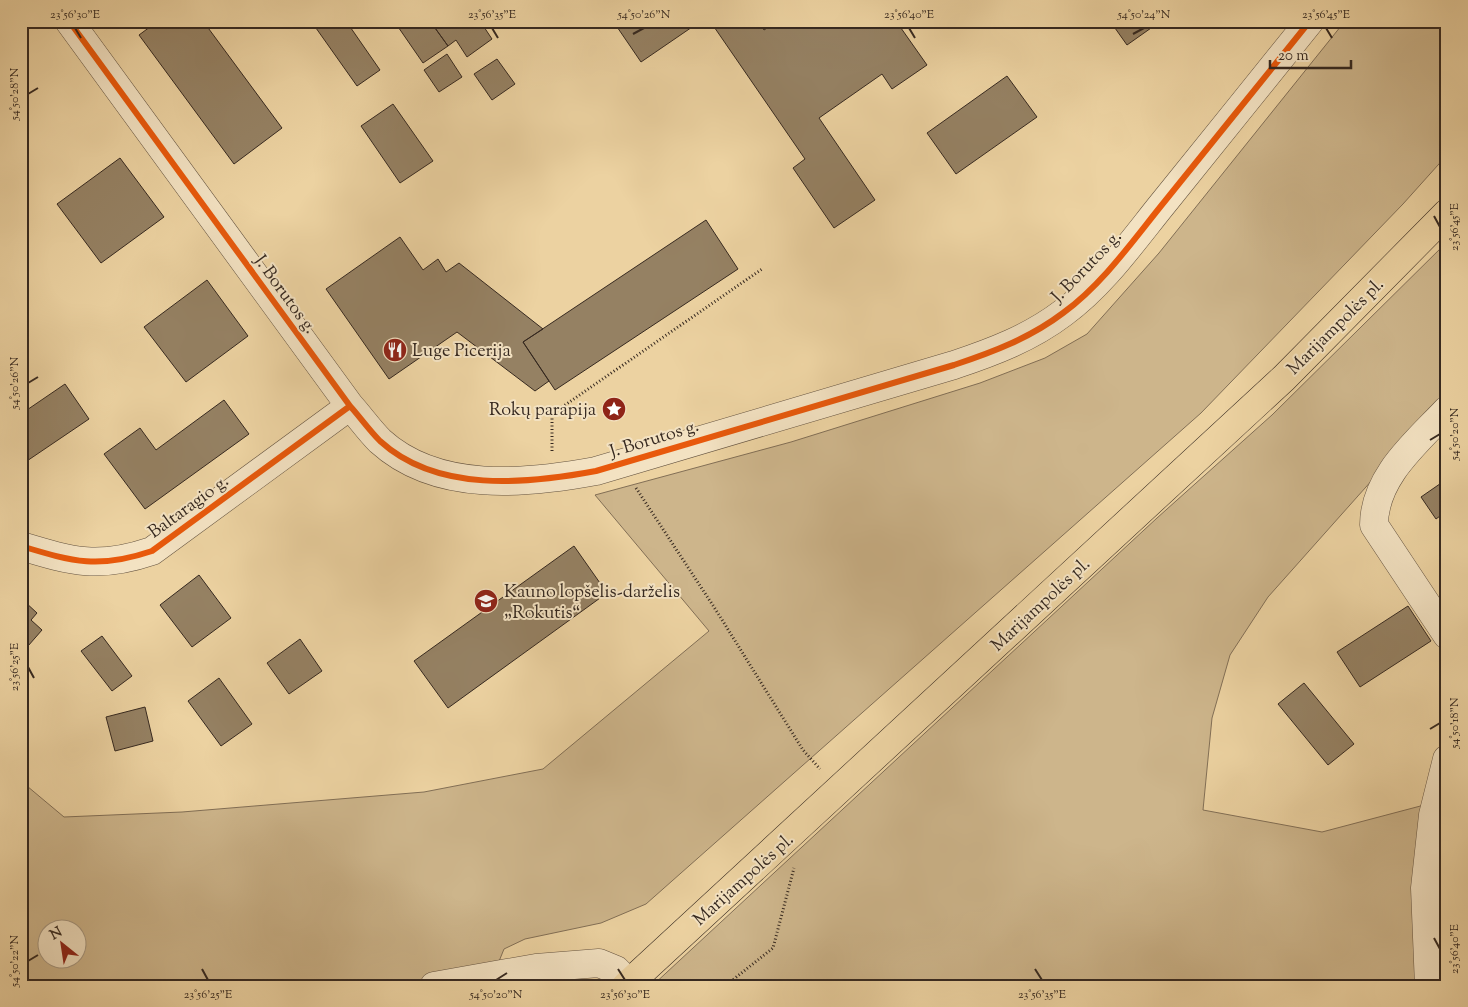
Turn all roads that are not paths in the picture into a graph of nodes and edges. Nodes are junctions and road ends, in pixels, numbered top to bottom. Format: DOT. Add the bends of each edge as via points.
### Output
graph roads {
  1 [pos="70,21"];
  2 [pos="1310,21"];
  3 [pos="1447,213"];
  4 [pos="350,406"];
  5 [pos="1447,410"];
  6 [pos="21,546"];
  7 [pos="1447,636"];
  8 [pos="1447,759"];
  9 [pos="532,977"];
  10 [pos="627,984"];
  11 [pos="434,986"];
  12 [pos="1429,986"];
  1 -- 4 [label="street, J. Borutos g."];
  2 -- 4 [label="street, J. Borutos g." via="1093,286 1037,332 999,349 596,471 553,479 498,482 464,479 431,469 406,460 380,441"];
  3 -- 10 [label="main road, Marijampolės pl." via="1284,378"];
  4 -- 6 [label="street, Baltaragio g." via="152,551 104,562 71,561"];
  5 -- 7 [label="street" via="1400,460 1382,485 1374,508 1374,525"];
  8 -- 12 [label="street" via="1433,815 1425,888"];
  9 -- 10 [label="street" via="599,963 616,970"];
  9 -- 11 [label="street"];
}
